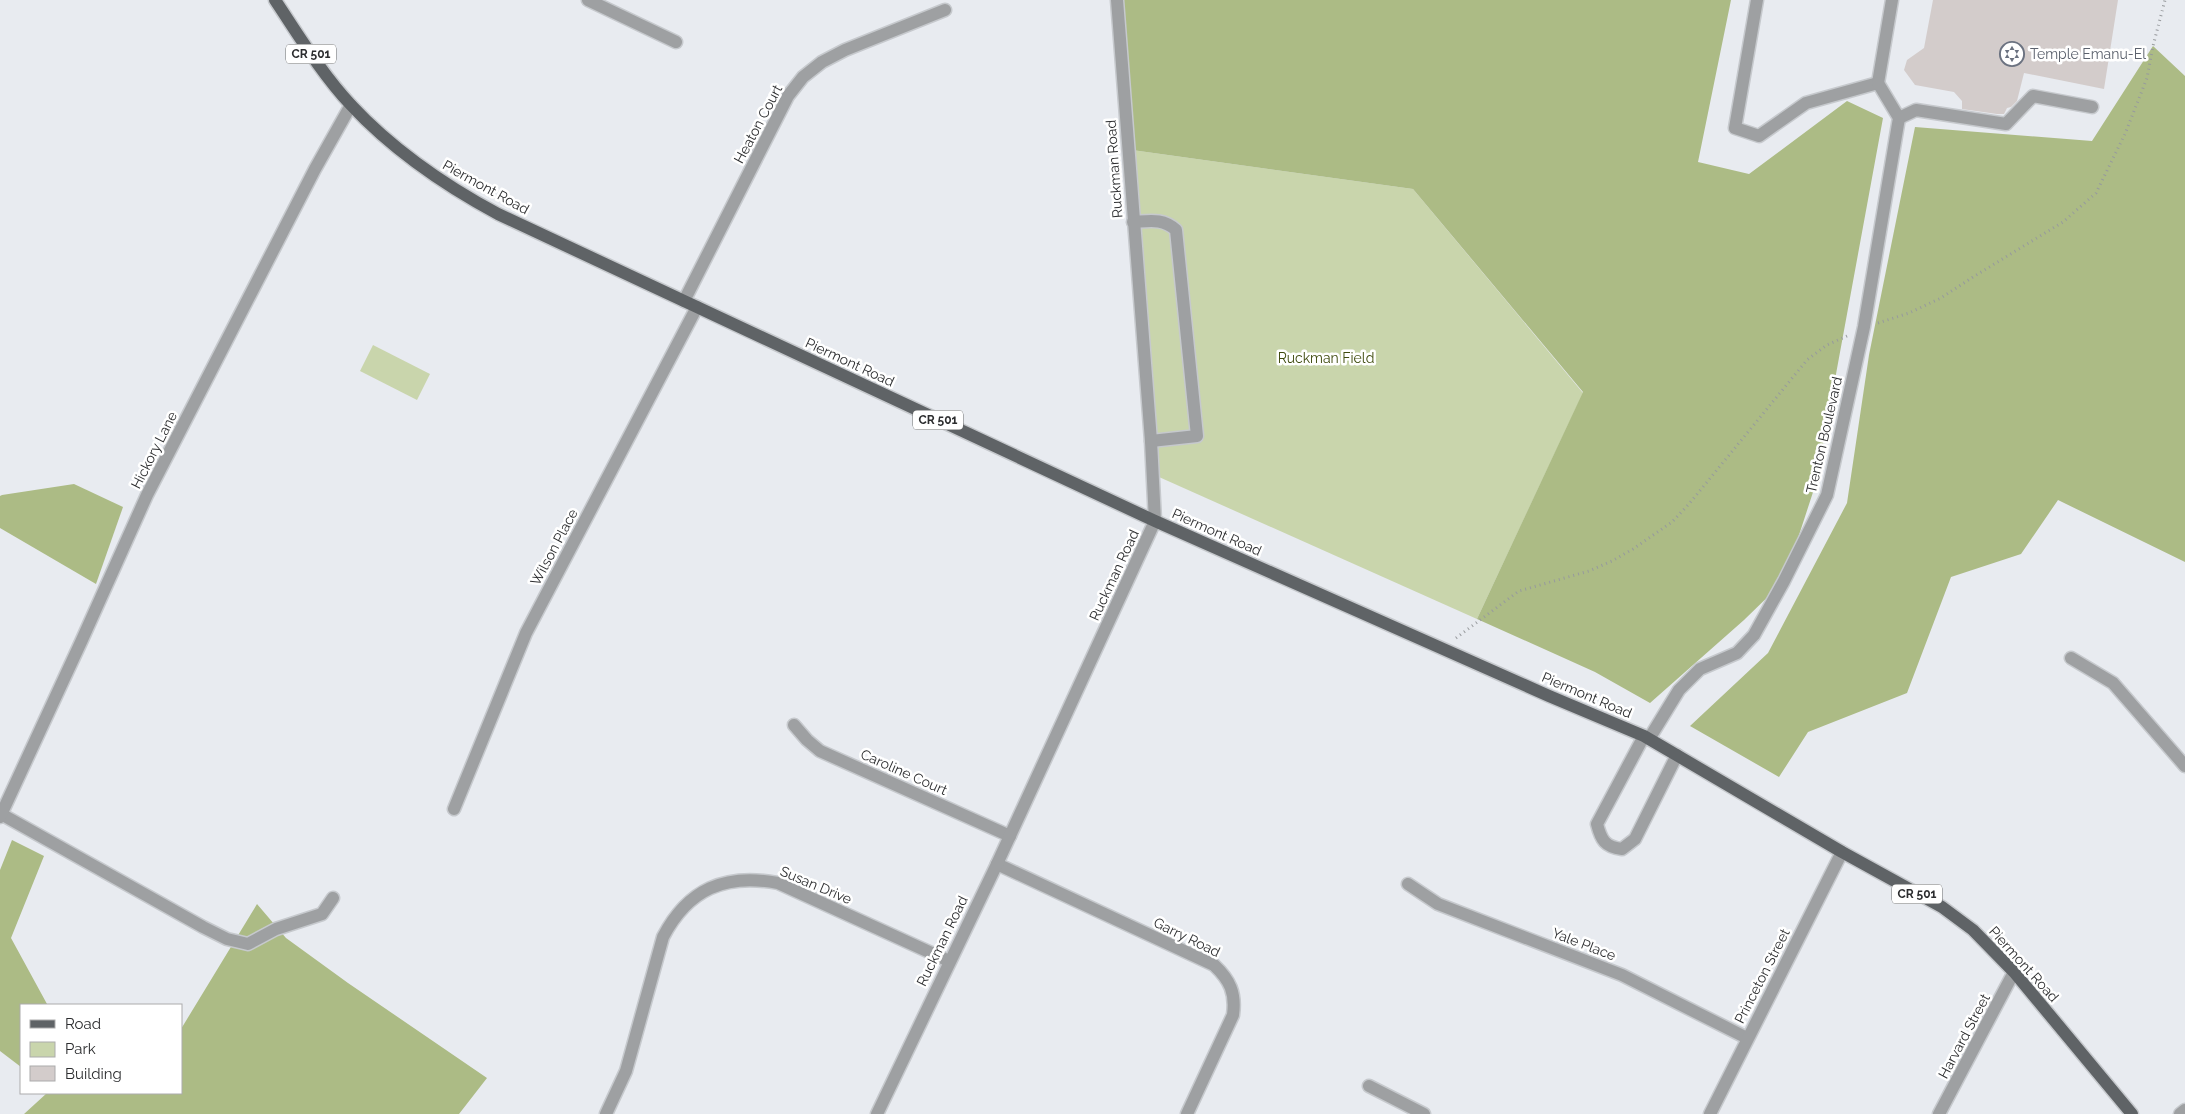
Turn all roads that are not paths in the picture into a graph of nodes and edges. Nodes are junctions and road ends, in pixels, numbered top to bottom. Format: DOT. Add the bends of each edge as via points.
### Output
graph roads {
  1 [pos="275,0"];
  2 [pos="588,0"];
  3 [pos="1117,0"];
  4 [pos="1757,0"];
  5 [pos="1892,0"];
  6 [pos="945,10"];
  7 [pos="676,42"];
  8 [pos="1878,83"];
  9 [pos="351,105"];
  10 [pos="2092,107"];
  11 [pos="1899,118"];
  12 [pos="1133,222"];
  13 [pos="684,301"];
  14 [pos="697,307"];
  15 [pos="1151,441"];
  16 [pos="1155,521"];
  17 [pos="2071,658"];
  18 [pos="794,725"];
  19 [pos="1646,737"];
  20 [pos="1677,755"];
  21 [pos="2185,766"];
  22 [pos="454,809"];
  23 [pos="1,815"];
  24 [pos="1010,836"];
  25 [pos="1842,852"];
  26 [pos="997,864"];
  27 [pos="1408,884"];
  28 [pos="333,898"];
  29 [pos="949,961"];
  30 [pos="2014,972"];
  31 [pos="1748,1038"];
  32 [pos="1369,1086"];
  33 [pos="2185,1110"];
  34 [pos="606,1114"];
  35 [pos="877,1114"];
  36 [pos="1187,1114"];
  37 [pos="1424,1114"];
  38 [pos="1710,1114"];
  39 [pos="1939,1114"];
  40 [pos="2132,1114"];
  41 [pos="2180,1114"];
  1 -- 9 [label="main road, Piermont Road / CR 501" via="317,63"];
  2 -- 7 [label="street"];
  3 -- 12 [label="street, Ruckman Road"];
  4 -- 8 [label="street" via="1735,128 1759,136 1806,103"];
  5 -- 8 [label="street"];
  6 -- 13 [label="street, Heaton Court" via="845,50 803,77 788,96"];
  8 -- 11 [label="street"];
  9 -- 13 [label="main road, Piermont Road / CR 501" via="428,172 469,198"];
  9 -- 23 [label="street, Hickory Lane" via="147,495"];
  10 -- 11 [label="street" via="2033,96 2006,124 1916,110"];
  11 -- 19 [label="street, Trenton Boulevard" via="1864,327 1827,495 1754,634 1737,653 1700,669 1678,690"];
  12 -- 15 [label="street, Ruckman Road"];
  12 -- 15 [label="street" via="1161,220 1176,230 1197,436"];
  13 -- 14 [label="main road, Piermont Road / CR 501"];
  14 -- 16 [label="main road, Piermont Road / CR 501"];
  14 -- 22 [label="street, Wilson Place" via="526,633"];
  15 -- 16 [label="street, Ruckman Road"];
  16 -- 19 [label="main road, Piermont Road / CR 501"];
  16 -- 24 [label="street, Ruckman Road"];
  17 -- 21 [label="street" via="2113,683"];
  18 -- 24 [label="street, Caroline Court" via="820,751"];
  19 -- 20 [label="main road, Piermont Road / CR 501"];
  19 -- 20 [label="street, Trenton Boulevard" via="1597,824 1602,840 1610,848 1622,849 1635,838"];
  20 -- 25 [label="main road, Piermont Road / CR 501"];
  23 -- 28 [label="street" via="203,927 248,944 276,929 322,914"];
  24 -- 26 [label="street, Ruckman Road"];
  25 -- 30 [label="main road, Piermont Road / CR 501" via="1942,907 1973,930"];
  25 -- 31 [label="street, Princeton Street"];
  26 -- 29 [label="street, Ruckman Road"];
  26 -- 36 [label="street, Garry Road" via="1214,964 1225,974 1232,987 1234,1015"];
  27 -- 31 [label="street, Yale Place" via="1438,904 1622,975"];
  29 -- 34 [label="street, Susan Drive" via="778,883 740,879 721,883 685,904 663,936 626,1071"];
  29 -- 35 [label="street, Ruckman Road"];
  30 -- 39 [label="street, Harvard Street"];
  30 -- 40 [label="main road, Piermont Road / CR 501"];
  31 -- 38 [label="street, Princeton Street"];
  32 -- 37 [label="street"];
  33 -- 41 [label="street"];
}
